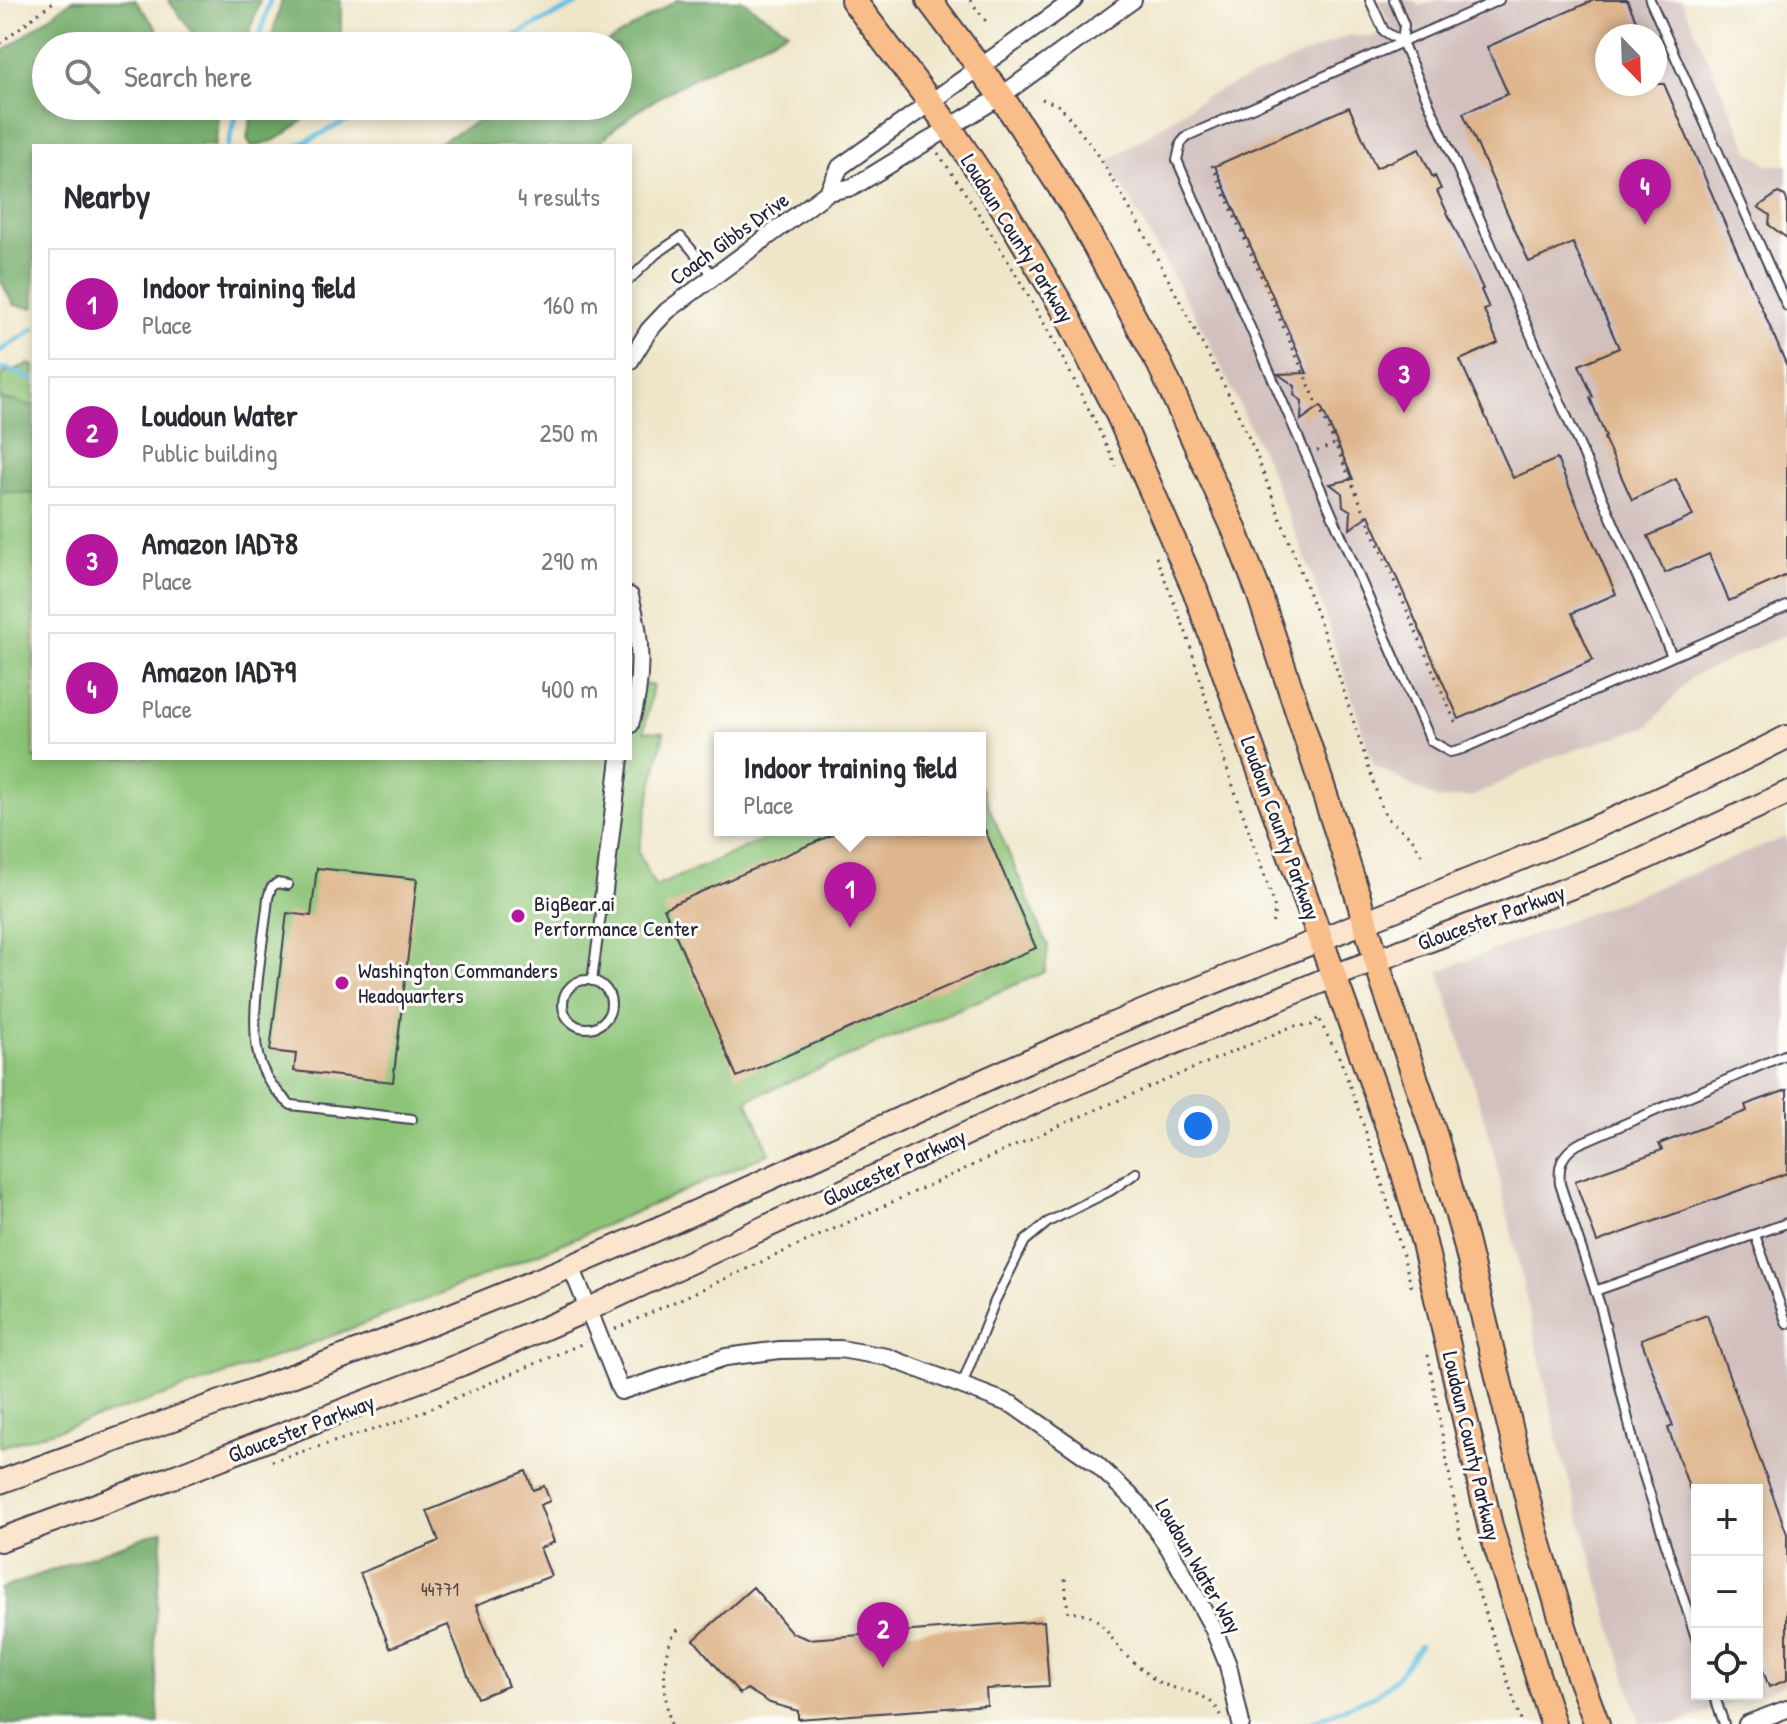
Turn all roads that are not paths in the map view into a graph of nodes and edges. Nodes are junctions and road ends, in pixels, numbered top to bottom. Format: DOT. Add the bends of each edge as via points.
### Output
graph roads {
  1 [pos="853,0"];
  2 [pos="929,0"];
  3 [pos="1074,0"];
  4 [pos="1133,0"];
  5 [pos="1370,0"];
  6 [pos="1394,0"];
  7 [pos="1499,0"];
  8 [pos="1650,0"];
  9 [pos="1402,42"];
  10 [pos="980,66"];
  11 [pos="1001,96"];
  12 [pos="930,101"];
  13 [pos="939,133"];
  14 [pos="828,192"];
  15 [pos="713,275"];
  16 [pos="632,277"];
  17 [pos="1787,306"];
  18 [pos="632,358"];
  19 [pos="632,603"];
  20 [pos="1787,606"];
  21 [pos="1672,656"];
  22 [pos="632,718"];
  23 [pos="1787,737"];
  24 [pos="620,760"];
  25 [pos="1787,793"];
  26 [pos="288,885"];
  27 [pos="602,907"];
  28 [pos="1364,921"];
  29 [pos="1322,937"];
  30 [pos="1376,959"];
  31 [pos="1334,976"];
  32 [pos="592,981"];
  33 [pos="1787,1054"];
  34 [pos="412,1119"];
  35 [pos="1136,1173"];
  36 [pos="1787,1223"];
  37 [pos="1755,1235"];
  38 [pos="571,1266"];
  39 [pos="1595,1291"];
  40 [pos="589,1309"];
  41 [pos="1787,1324"];
  42 [pos="962,1385"];
  43 [pos="0,1482"];
  44 [pos="0,1540"];
  45 [pos="1693,1628"];
  46 [pos="1716,1700"];
  47 [pos="1787,1709"];
  48 [pos="1241,1724"];
  49 [pos="1553,1724"];
  50 [pos="1597,1724"];
  51 [pos="1724,1724"];
  52 [pos="1747,1724"];
  1 -- 12 [label="main road, Loudoun County Parkway"];
  2 -- 10 [label="main road, Loudoun County Parkway"];
  3 -- 10 [label="street, Coach Gibbs Drive"];
  4 -- 11 [label="street, Coach Gibbs Drive"];
  5 -- 9 [label="lane" via="1384,31"];
  6 -- 9 [label="lane" via="1404,25"];
  7 -- 9 [label="lane"];
  8 -- 17 [label="lane"];
  9 -- 21 [label="lane"];
  9 -- 21 [label="lane" via="1187,136 1177,160 1431,741 1450,752 1462,749"];
  10 -- 11 [label="main road, Loudoun County Parkway"];
  10 -- 12 [label="street, Coach Gibbs Drive"];
  11 -- 13 [label="street, Coach Gibbs Drive"];
  11 -- 28 [label="main road, Loudoun County Parkway" via="1076,211 1199,449 1259,593"];
  12 -- 13 [label="main road, Loudoun County Parkway"];
  12 -- 14 [label="street, Coach Gibbs Drive" via="840,167"];
  13 -- 14 [label="street, Coach Gibbs Drive" via="853,187"];
  13 -- 29 [label="main road, Loudoun County Parkway" via="1004,209 1118,414 1195,590"];
  14 -- 15 [label="street, Coach Gibbs Drive"];
  15 -- 16 [label="lane" via="681,237"];
  15 -- 18 [label="street, Coach Gibbs Drive" via="667,311"];
  19 -- 22 [label="street" via="641,669"];
  20 -- 21 [label="lane"];
  23 -- 28 [label="main road, Gloucester Parkway" via="1678,792"];
  24 -- 27 [label="street"];
  25 -- 30 [label="main road, Gloucester Parkway" via="1631,865"];
  26 -- 34 [label="lane" via="277,883 268,898 256,1037 262,1068 291,1105"];
  27 -- 32 [label="lane"];
  28 -- 29 [label="main road, Gloucester Parkway"];
  28 -- 30 [label="main road, Loudoun County Parkway"];
  29 -- 31 [label="main road, Loudoun County Parkway"];
  29 -- 38 [label="main road, Gloucester Parkway" via="1070,1042"];
  30 -- 31 [label="main road, Gloucester Parkway"];
  30 -- 50 [label="main road, Loudoun County Parkway" via="1448,1177 1536,1534"];
  31 -- 40 [label="main road, Gloucester Parkway" via="1056,1092"];
  31 -- 49 [label="main road, Loudoun County Parkway" via="1414,1207 1491,1530"];
  32 -- 32 [label="lane" via="574,984 564,1000 569,1020 587,1029 605,1021 612,1005 606,989"];
  33 -- 39 [label="lane" via="1568,1151 1561,1160 1560,1184"];
  35 -- 42 [label="lane" via="1048,1222 1025,1241"];
  36 -- 37 [label="lane"];
  37 -- 39 [label="lane"];
  37 -- 41 [label="lane"];
  38 -- 40 [label="street, Loudoun Water Way"];
  38 -- 43 [label="main road, Gloucester Parkway"];
  39 -- 45 [label="lane" via="1635,1448"];
  40 -- 42 [label="street, Loudoun Water Way" via="621,1391 726,1357 780,1350 840,1349 887,1357"];
  40 -- 44 [label="main road, Gloucester Parkway" via="383,1396"];
  42 -- 48 [label="street, Loudoun Water Way" via="1013,1405 1094,1462 1138,1503 1213,1628 1228,1665"];
  46 -- 51 [label="lane"];
  47 -- 52 [label="street"];
}
